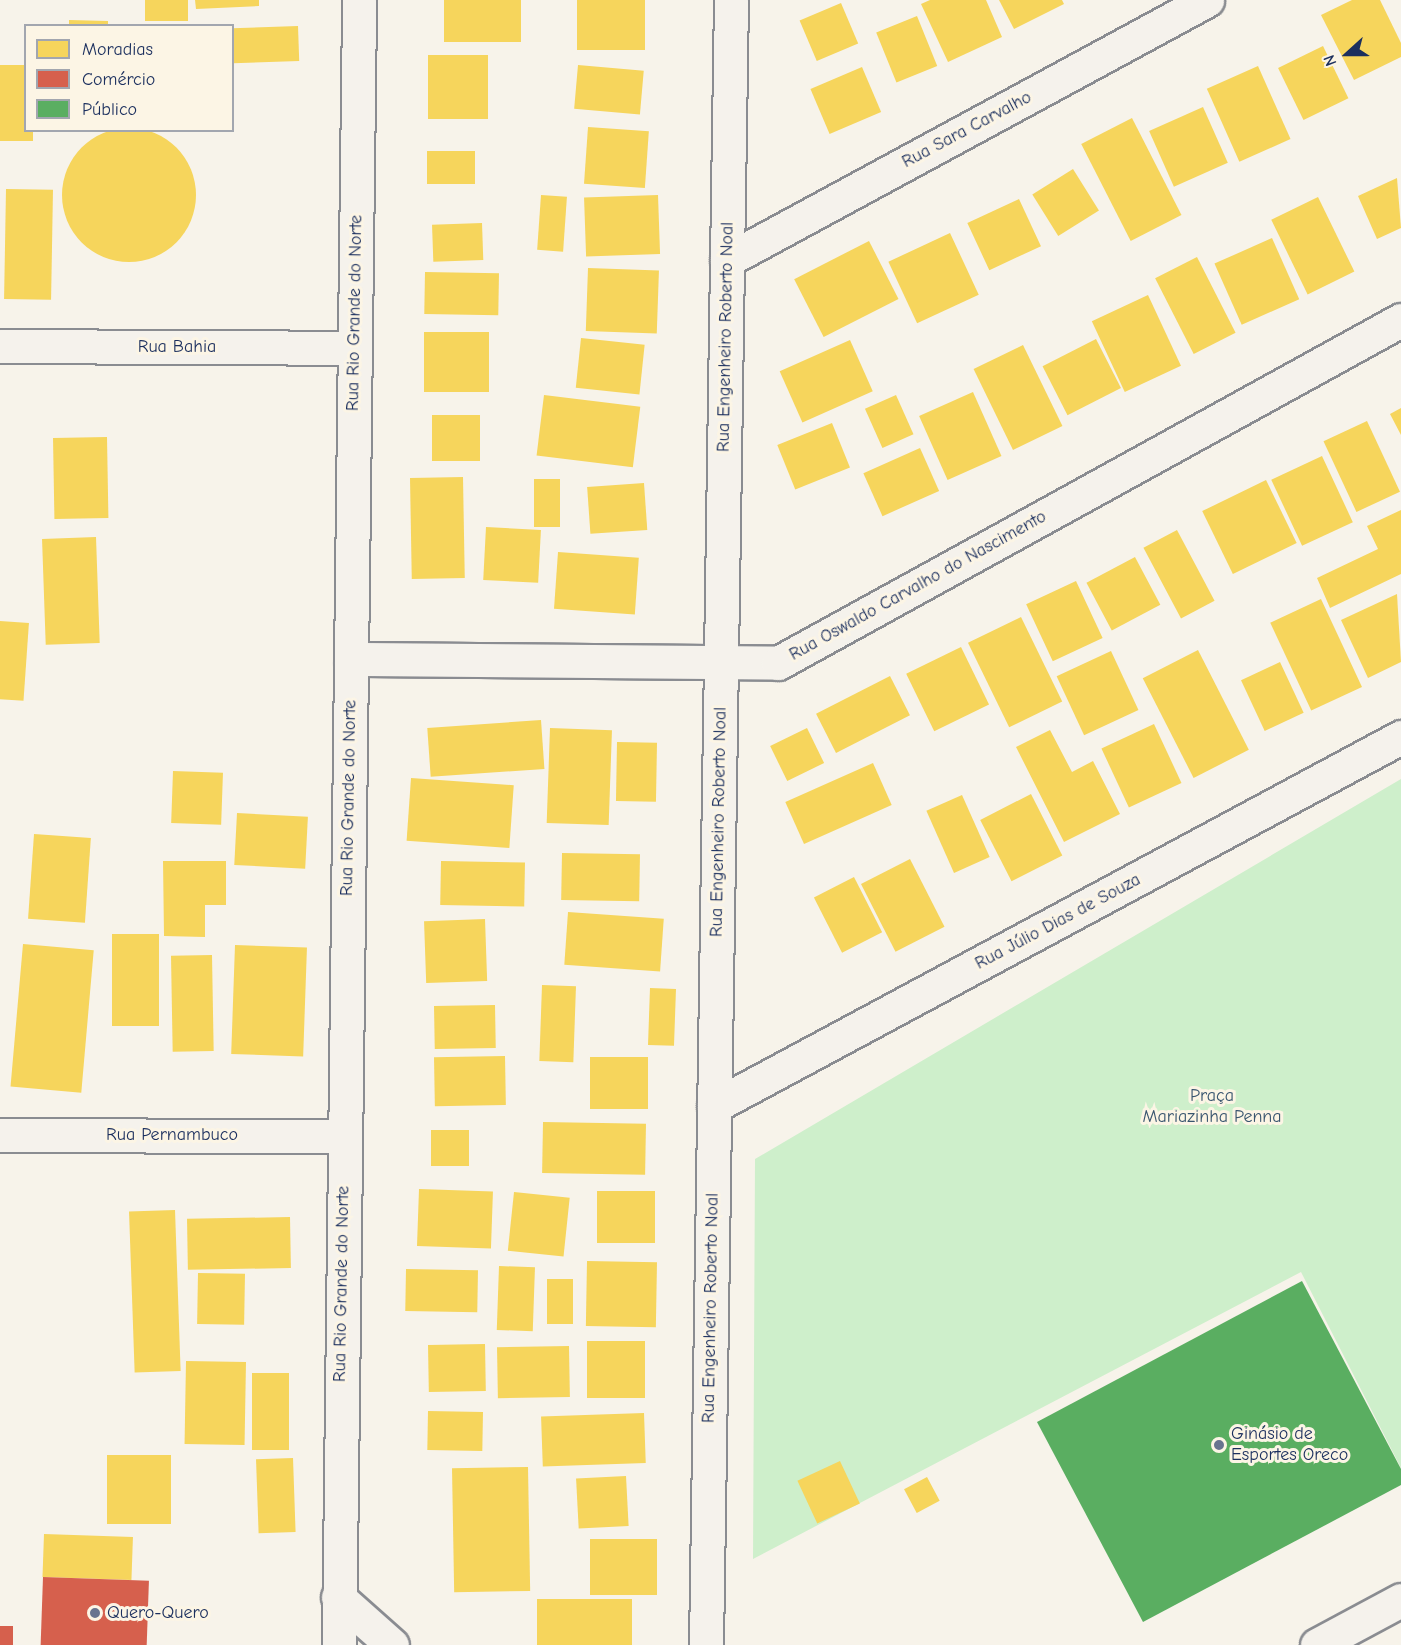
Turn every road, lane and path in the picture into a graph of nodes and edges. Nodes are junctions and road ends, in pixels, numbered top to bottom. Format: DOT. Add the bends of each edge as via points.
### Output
graph roads {
  1 [pos="360,0"];
  2 [pos="731,0"];
  3 [pos="1207,0"];
  4 [pos="727,260"];
  5 [pos="1401,320"];
  6 [pos="0,346"];
  7 [pos="355,348"];
  8 [pos="351,660"];
  9 [pos="721,662"];
  10 [pos="1401,737"];
  11 [pos="714,1106"];
  12 [pos="0,1135"];
  13 [pos="344,1136"];
  14 [pos="338,1597"];
  15 [pos="1401,1600"];
  16 [pos="339,1645"];
  17 [pos="392,1645"];
  18 [pos="706,1645"];
  19 [pos="1317,1645"];
  1 -- 7 [label="street, Rua Rio Grande do Norte"];
  2 -- 4 [label="street, Rua Engenheiro Roberto Noal"];
  3 -- 4 [label="street, Rua Sara Carvalho"];
  4 -- 9 [label="street, Rua Engenheiro Roberto Noal"];
  5 -- 9 [label="street, Rua Oswaldo Carvalho do Nascimento" via="778,663"];
  6 -- 7 [label="street, Rua Bahia"];
  7 -- 8 [label="street, Rua Rio Grande do Norte"];
  8 -- 9 [label="street, Rua Oswaldo Carvalho do Nascimento"];
  8 -- 13 [label="street, Rua Rio Grande do Norte"];
  9 -- 11 [label="street, Rua Engenheiro Roberto Noal"];
  10 -- 11 [label="street, Rua Júlio Dias de Souza"];
  11 -- 18 [label="street, Rua Engenheiro Roberto Noal"];
  12 -- 13 [label="street, Rua Pernambuco"];
  13 -- 14 [label="street, Rua Rio Grande do Norte"];
  14 -- 16 [label="street, Rua Rio Grande do Norte"];
  14 -- 17 [label="street"];
  15 -- 19 [label="street"];
}
